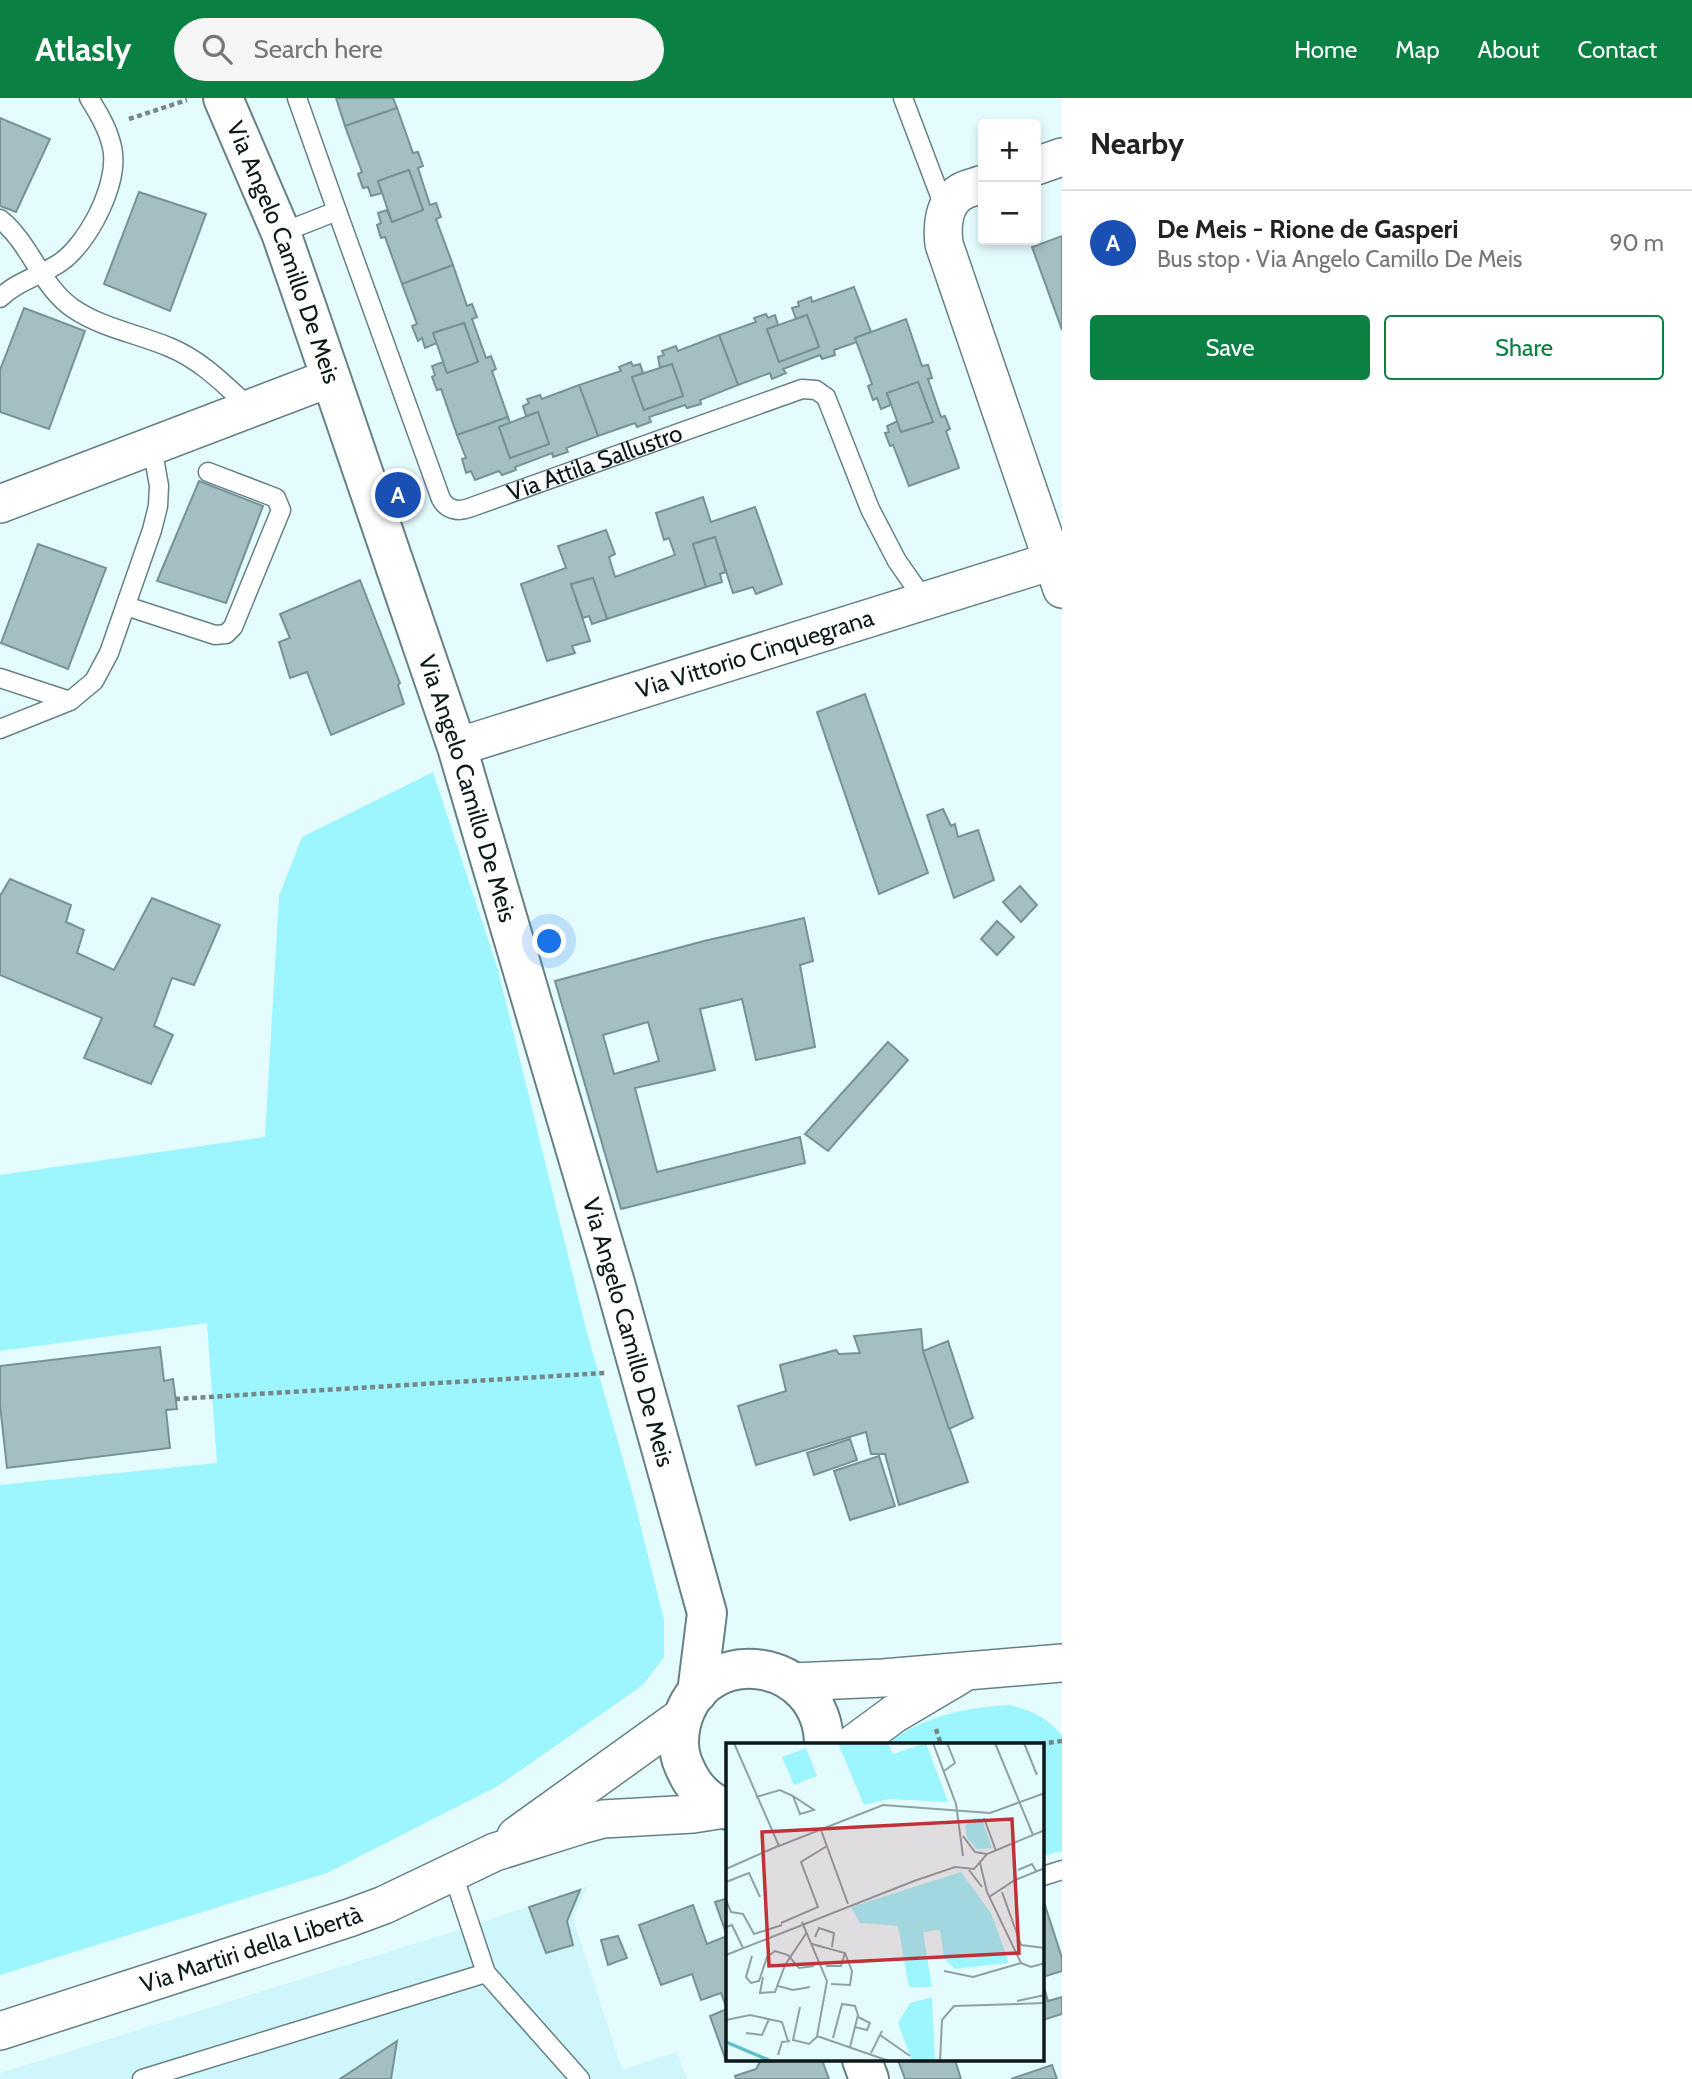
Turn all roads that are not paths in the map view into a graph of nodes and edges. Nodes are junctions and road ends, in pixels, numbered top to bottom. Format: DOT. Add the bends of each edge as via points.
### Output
graph roads {
  1 [pos="89,98"];
  2 [pos="223,98"];
  3 [pos="297,98"];
  4 [pos="903,98"];
  5 [pos="1062,157"];
  6 [pos="1041,164"];
  7 [pos="978,186"];
  8 [pos="337,211"];
  9 [pos="946,212"];
  10 [pos="0,219"];
  11 [pos="281,233"];
  12 [pos="41,272"];
  13 [pos="0,298"];
  14 [pos="330,378"];
  15 [pos="249,407"];
  16 [pos="152,446"];
  17 [pos="208,472"];
  18 [pos="0,504"];
  19 [pos="1057,575"];
  20 [pos="925,601"];
  21 [pos="126,606"];
  22 [pos="0,678"];
  23 [pos="70,701"];
  24 [pos="0,729"];
  25 [pos="457,747"];
  26 [pos="707,1613"];
  27 [pos="1062,1663"];
  28 [pos="967,1671"];
  29 [pos="782,1676"];
  30 [pos="690,1704"];
  31 [pos="824,1743"];
  32 [pos="855,1743"];
  33 [pos="726,1808"];
  34 [pos="726,1809"];
  35 [pos="495,1852"];
  36 [pos="452,1871"];
  37 [pos="1062,1871"];
  38 [pos="1044,1876"];
  39 [pos="486,1973"];
  40 [pos="0,2031"];
  41 [pos="863,2062"];
  42 [pos="142,2079"];
  43 [pos="580,2079"];
  44 [pos="869,2079"];
  1 -- 12 [label="lane" via="104,122 113,150 112,171 92,228 78,248"];
  2 -- 11 [label="street, Via Angelo Camillo De Meis"];
  3 -- 8 [label="lane, Via Attila Sallustro"];
  4 -- 9 [label="lane"];
  5 -- 6 [label="street"];
  7 -- 9 [label="street" via="960,192"];
  8 -- 11 [label="lane"];
  8 -- 20 [label="lane, Via Attila Sallustro" via="447,506 465,510 812,389 826,397 875,521"];
  9 -- 19 [label="street" via="944,244"];
  10 -- 12 [label="lane" via="19,237"];
  11 -- 14 [label="street, Via Angelo Camillo De Meis"];
  12 -- 13 [label="lane"];
  12 -- 15 [label="lane" via="73,309 189,356"];
  14 -- 15 [label="street"];
  14 -- 25 [label="street, Via Angelo Camillo De Meis"];
  15 -- 16 [label="street"];
  16 -- 18 [label="street"];
  16 -- 21 [label="lane" via="158,506"];
  17 -- 21 [label="lane" via="276,498 281,510 233,627 226,634 215,635"];
  19 -- 20 [label="street, Via Vittorio Cinquegrana"];
  20 -- 25 [label="street, Via Vittorio Cinquegrana"];
  21 -- 23 [label="lane" via="110,653 94,681"];
  22 -- 23 [label="lane"];
  23 -- 24 [label="lane"];
  25 -- 26 [label="street, Via Angelo Camillo De Meis"];
  26 -- 29 [label="street, Via Angelo Camillo De Meis" via="736,1647"];
  26 -- 30 [label="street, Via Angelo Camillo De Meis"];
  27 -- 28 [label="street"];
  28 -- 29 [label="street"];
  28 -- 32 [label="street"];
  29 -- 30 [label="street" via="744,1668 730,1671 718,1676"];
  29 -- 31 [label="street, Via Angelo Camillo De Meis" via="812,1700 822,1723"];
  30 -- 33 [label="street, Via Angelo Camillo De Meis" via="679,1745 687,1774 704,1797"];
  30 -- 35 [label="street, Via Martiri della Libertà"];
  34 -- 35 [label="street, Via Martiri della Libertà" via="603,1819"];
  35 -- 36 [label="street, Via Martiri della Libertà"];
  36 -- 39 [label="lane"];
  36 -- 40 [label="street, Via Martiri della Libertà" via="372,1910"];
  37 -- 38 [label="lane"];
  39 -- 42 [label="lane"];
  39 -- 43 [label="lane"];
  41 -- 44 [label="street"];
}
